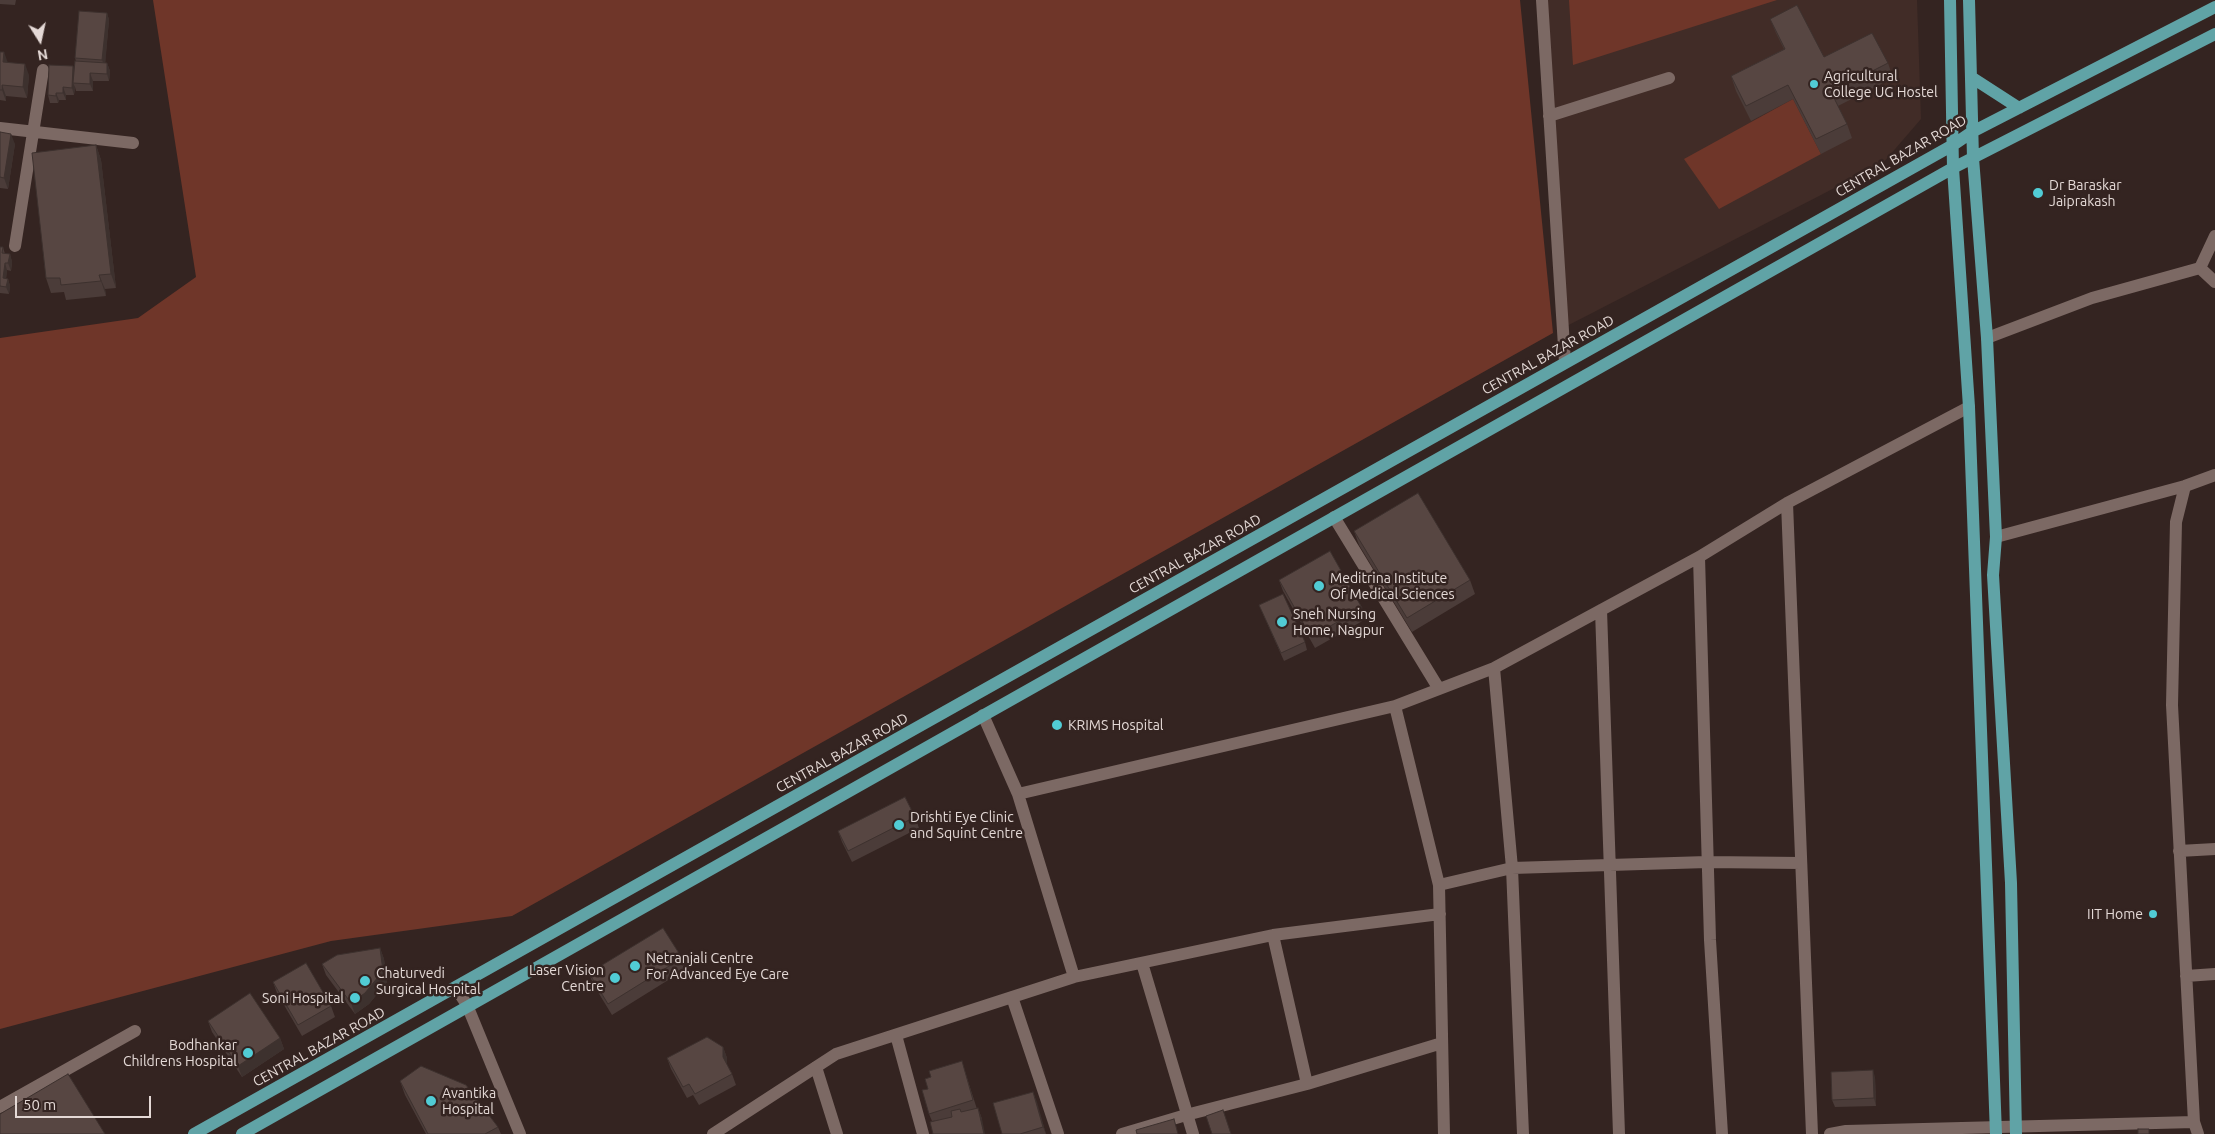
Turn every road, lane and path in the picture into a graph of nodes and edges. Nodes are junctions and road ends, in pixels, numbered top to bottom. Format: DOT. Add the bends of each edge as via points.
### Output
graph roads {
  1 [pos="1542,0"];
  2 [pos="1950,0"];
  3 [pos="1970,0"];
  4 [pos="2215,7"];
  5 [pos="2215,34"];
  6 [pos="43,70"];
  7 [pos="1971,77"];
  8 [pos="1669,78"];
  9 [pos="2020,108"];
  10 [pos="1550,116"];
  11 [pos="0,128"];
  12 [pos="33,132"];
  13 [pos="1972,132"];
  14 [pos="133,143"];
  15 [pos="1953,145"];
  16 [pos="1973,158"];
  17 [pos="1954,168"];
  18 [pos="2215,236"];
  19 [pos="14,246"];
  20 [pos="2200,268"];
  21 [pos="2215,282"];
  22 [pos="1988,338"];
  23 [pos="1565,362"];
  24 [pos="1969,407"];
  25 [pos="2215,475"];
  26 [pos="2185,486"];
  27 [pos="1787,503"];
  28 [pos="1334,517"];
  29 [pos="1996,537"];
  30 [pos="1699,556"];
  31 [pos="1601,610"];
  32 [pos="1494,668"];
  33 [pos="1439,689"];
  34 [pos="1395,706"];
  35 [pos="983,715"];
  36 [pos="1018,794"];
  37 [pos="2215,849"];
  38 [pos="2179,851"];
  39 [pos="1707,862"];
  40 [pos="1802,863"];
  41 [pos="1610,865"];
  42 [pos="1512,868"];
  43 [pos="1439,885"];
  44 [pos="1440,914"];
  45 [pos="1273,935"];
  46 [pos="1142,963"];
  47 [pos="2215,974"];
  48 [pos="2186,976"];
  49 [pos="1074,977"];
  50 [pos="456,988"];
  51 [pos="1012,997"];
  52 [pos="467,1005"];
  53 [pos="135,1031"];
  54 [pos="896,1035"];
  55 [pos="1442,1043"];
  56 [pos="816,1067"];
  57 [pos="1308,1084"];
  58 [pos="0,1107"];
  59 [pos="1186,1115"];
  60 [pos="2196,1128"];
  61 [pos="1996,1130"];
  62 [pos="2016,1130"];
  63 [pos="194,1134"];
  64 [pos="242,1134"];
  65 [pos="520,1134"];
  66 [pos="713,1134"];
  67 [pos="837,1134"];
  68 [pos="923,1134"];
  69 [pos="1058,1134"];
  70 [pos="1122,1134"];
  71 [pos="1193,1134"];
  72 [pos="1444,1134"];
  73 [pos="1523,1134"];
  74 [pos="1619,1134"];
  75 [pos="1722,1134"];
  76 [pos="1812,1134"];
  77 [pos="1830,1134"];
  1 -- 10 [label="street"];
  2 -- 15 [label="main road"];
  3 -- 7 [label="main road"];
  4 -- 9 [label="main road, CENTRAL BAZAR ROAD"];
  5 -- 16 [label="main road"];
  6 -- 12 [label="street"];
  7 -- 9 [label="main road"];
  7 -- 13 [label="main road"];
  8 -- 10 [label="street"];
  9 -- 13 [label="main road, CENTRAL BAZAR ROAD"];
  10 -- 23 [label="street"];
  11 -- 12 [label="street"];
  12 -- 14 [label="street"];
  12 -- 19 [label="street"];
  13 -- 15 [label="main road, CENTRAL BAZAR ROAD"];
  13 -- 16 [label="main road"];
  15 -- 17 [label="main road"];
  15 -- 23 [label="main road, CENTRAL BAZAR ROAD"];
  16 -- 17 [label="main road"];
  16 -- 22 [label="main road"];
  17 -- 24 [label="main road"];
  17 -- 28 [label="main road"];
  18 -- 20 [label="street"];
  20 -- 21 [label="street"];
  20 -- 22 [label="street" via="2092,298"];
  22 -- 29 [label="main road"];
  23 -- 50 [label="main road, CENTRAL BAZAR ROAD"];
  24 -- 27 [label="street"];
  24 -- 61 [label="main road"];
  25 -- 26 [label="street"];
  26 -- 29 [label="street"];
  26 -- 38 [label="street" via="2176,522 2172,705"];
  27 -- 30 [label="street"];
  27 -- 40 [label="street"];
  28 -- 33 [label="street"];
  28 -- 35 [label="main road"];
  29 -- 62 [label="main road" via="1993,575 2011,883"];
  30 -- 31 [label="street"];
  30 -- 39 [label="street"];
  31 -- 32 [label="street"];
  31 -- 41 [label="street"];
  32 -- 33 [label="street"];
  32 -- 42 [label="street"];
  33 -- 34 [label="street"];
  34 -- 36 [label="street"];
  34 -- 43 [label="street"];
  35 -- 36 [label="street"];
  35 -- 52 [label="main road"];
  36 -- 49 [label="street"];
  37 -- 38 [label="street"];
  38 -- 48 [label="street"];
  39 -- 40 [label="street"];
  39 -- 41 [label="street"];
  39 -- 75 [label="street"];
  40 -- 76 [label="street"];
  41 -- 42 [label="street"];
  41 -- 74 [label="street"];
  42 -- 43 [label="street"];
  42 -- 73 [label="street"];
  43 -- 44 [label="street"];
  44 -- 45 [label="street"];
  44 -- 55 [label="street"];
  45 -- 46 [label="street"];
  45 -- 57 [label="street"];
  46 -- 49 [label="street"];
  46 -- 59 [label="street"];
  47 -- 48 [label="street"];
  48 -- 60 [label="street"];
  49 -- 51 [label="street"];
  50 -- 52 [label="street"];
  50 -- 63 [label="main road, CENTRAL BAZAR ROAD"];
  51 -- 54 [label="street"];
  51 -- 69 [label="street"];
  52 -- 64 [label="main road"];
  52 -- 65 [label="street"];
  53 -- 58 [label="street"];
  54 -- 56 [label="street" via="836,1054"];
  54 -- 68 [label="street"];
  55 -- 57 [label="street"];
  55 -- 72 [label="street"];
  56 -- 66 [label="street"];
  56 -- 67 [label="street"];
  57 -- 59 [label="street"];
  59 -- 70 [label="street"];
  59 -- 71 [label="street"];
  60 -- 62 [label="street"];
  61 -- 62 [label="street"];
  61 -- 77 [label="street" via="1846,1131"];
}
